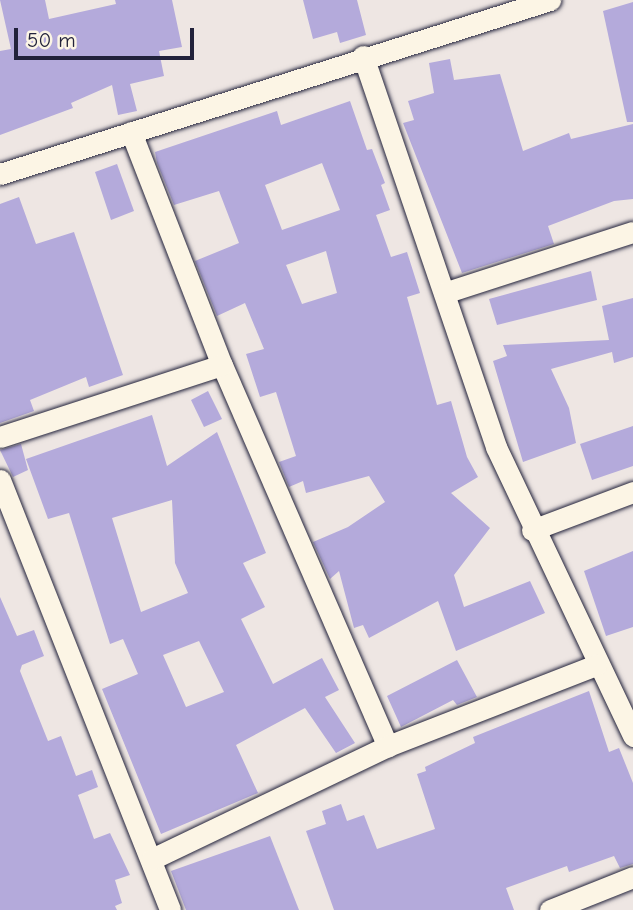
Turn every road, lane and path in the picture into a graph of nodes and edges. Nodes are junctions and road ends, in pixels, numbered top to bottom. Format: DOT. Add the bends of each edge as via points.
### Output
graph roads {
  1 [pos="550,0"];
  2 [pos="363,56"];
  3 [pos="131,132"];
  4 [pos="0,174"];
  5 [pos="633,232"];
  6 [pos="446,292"];
  7 [pos="222,365"];
  8 [pos="0,437"];
  9 [pos="0,480"];
  10 [pos="633,492"];
  11 [pos="532,530"];
  12 [pos="596,665"];
  13 [pos="633,736"];
  14 [pos="388,746"];
  15 [pos="152,859"];
  16 [pos="633,877"];
  17 [pos="170,910"];
  18 [pos="550,910"];
  1 -- 2 [label="street"];
  2 -- 3 [label="street"];
  2 -- 6 [label="street"];
  3 -- 4 [label="street"];
  3 -- 7 [label="street"];
  5 -- 6 [label="street"];
  6 -- 11 [label="street" via="496,447"];
  7 -- 8 [label="street"];
  7 -- 14 [label="street"];
  9 -- 15 [label="street"];
  10 -- 11 [label="street"];
  11 -- 12 [label="street"];
  12 -- 13 [label="street"];
  12 -- 14 [label="street"];
  14 -- 15 [label="street"];
  15 -- 17 [label="street"];
  16 -- 18 [label="street"];
}
